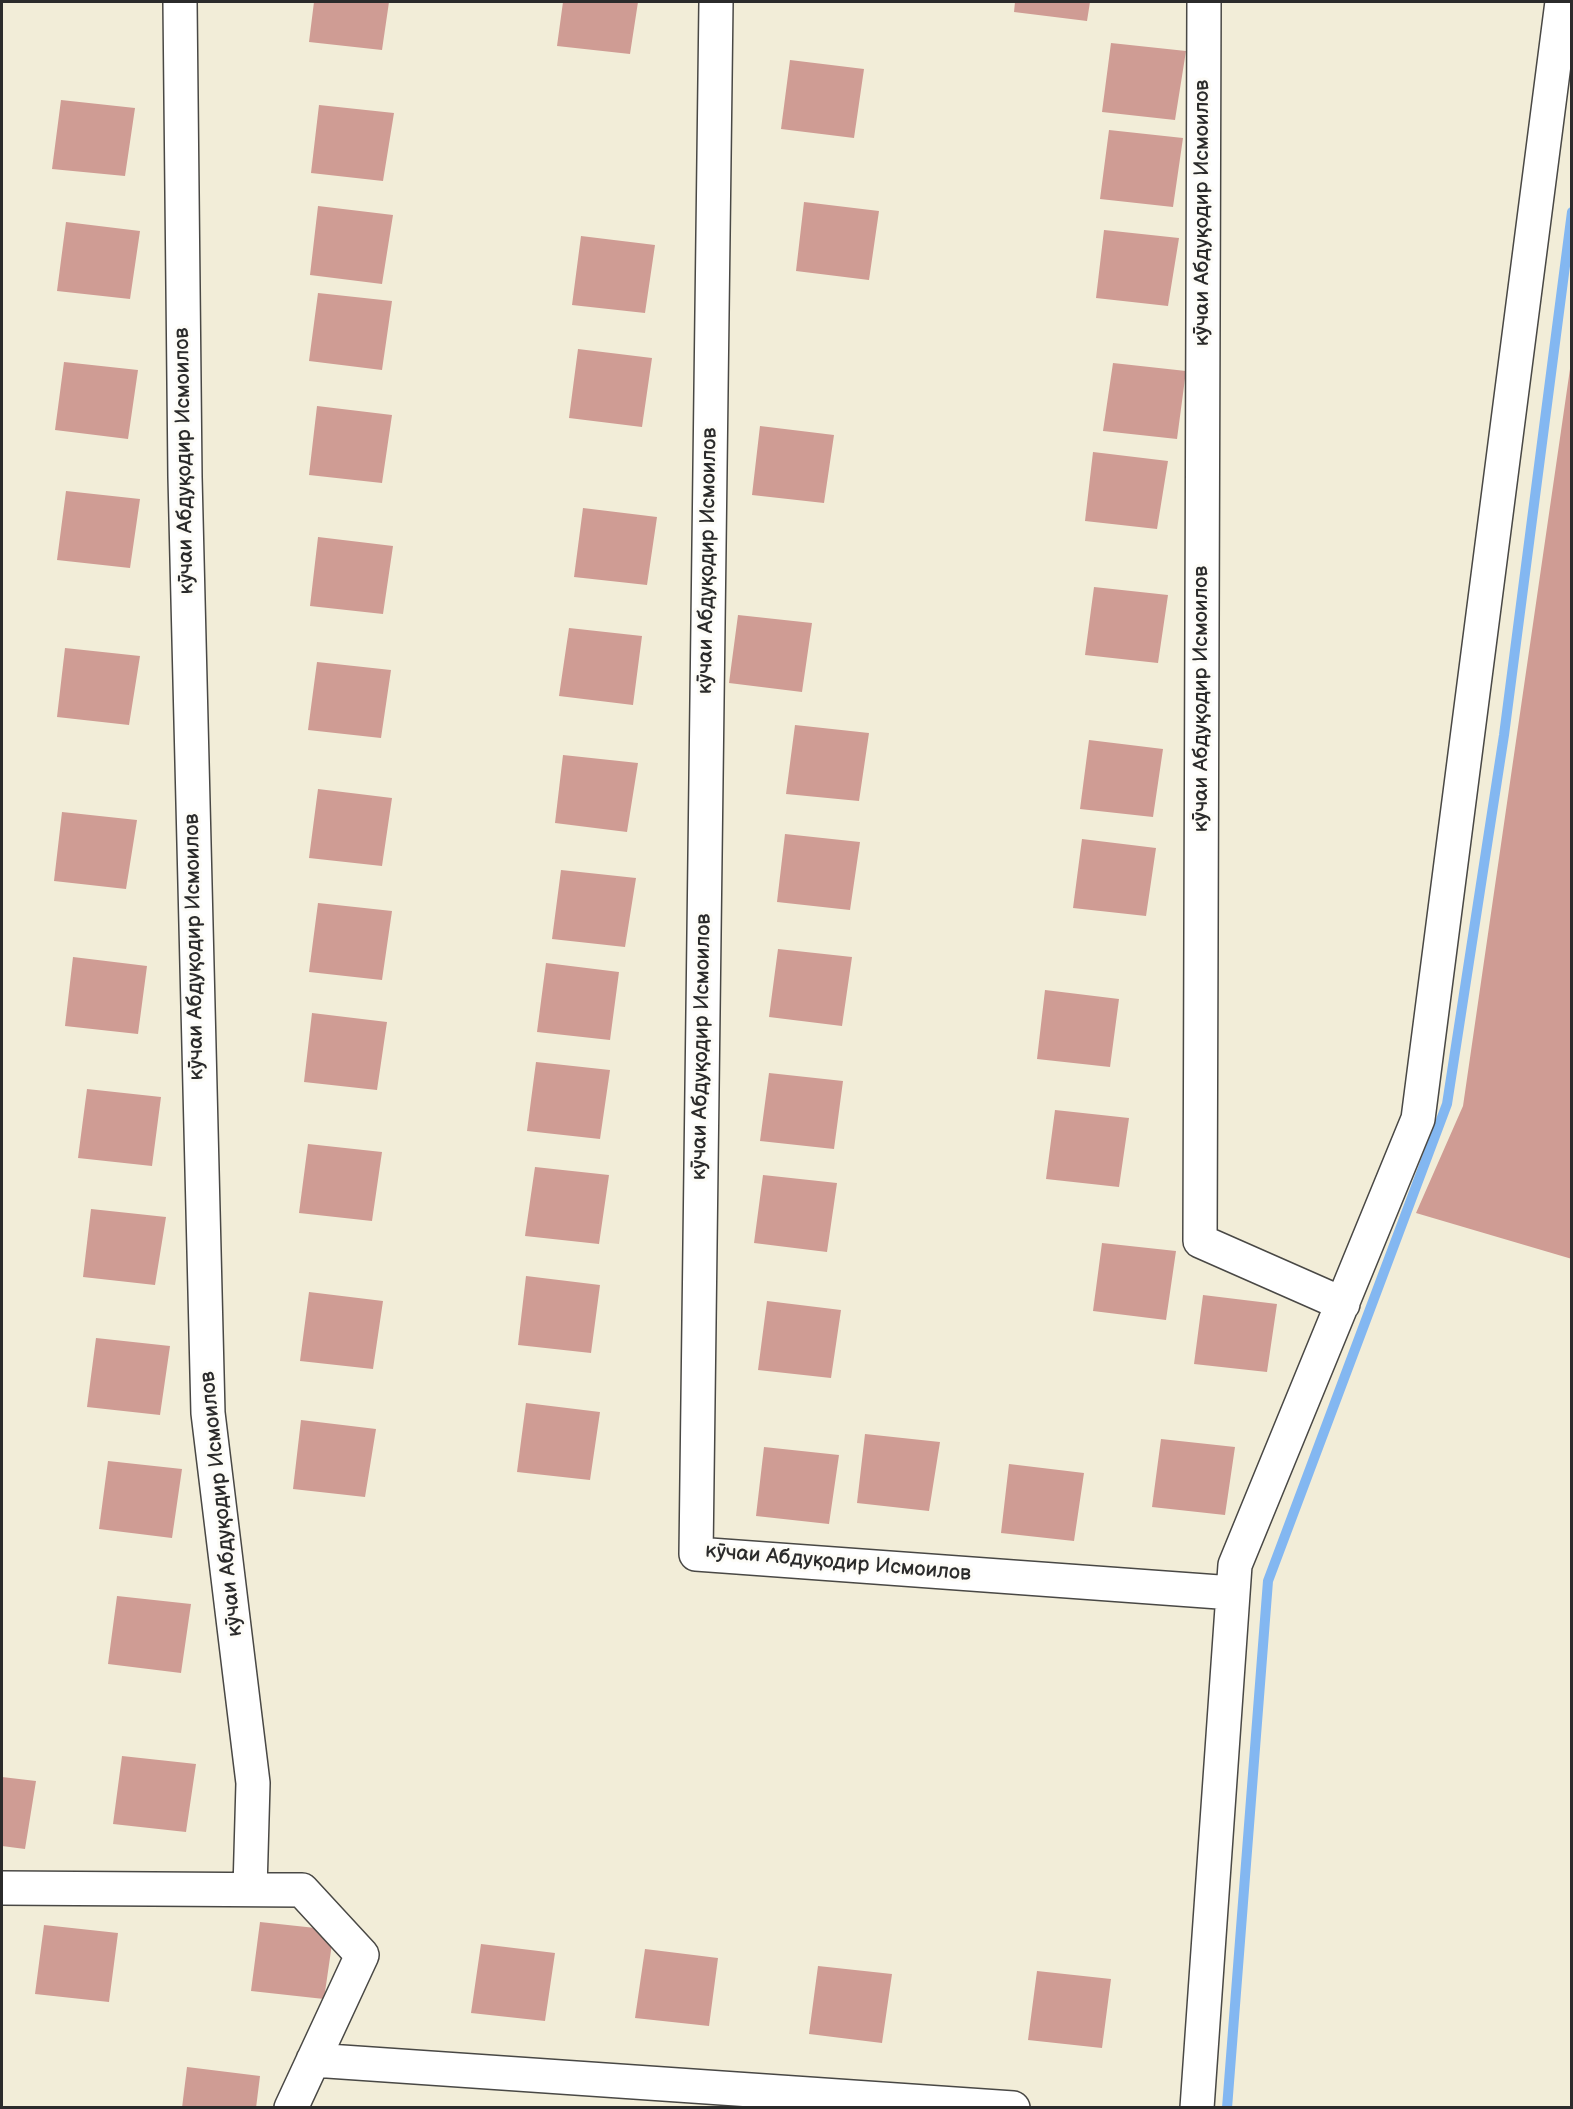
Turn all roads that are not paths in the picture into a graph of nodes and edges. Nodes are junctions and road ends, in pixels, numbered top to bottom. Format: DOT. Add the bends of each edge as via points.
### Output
graph roads {
  1 [pos="180,2"];
  2 [pos="716,2"];
  3 [pos="1204,2"];
  4 [pos="1562,2"];
  5 [pos="1343,1304"];
  6 [pos="1233,1593"];
  7 [pos="2,1888"];
  8 [pos="250,1889"];
  9 [pos="313,2060"];
  10 [pos="291,2108"];
  11 [pos="1013,2108"];
  12 [pos="1197,2108"];
  1 -- 8 [label="street, кӯчаи Абдуқодир Исмоилов" via="185,477 208,1413 253,1783"];
  2 -- 6 [label="street, кӯчаи Абдуқодир Исмоилов" via="696,1554"];
  3 -- 5 [label="street, кӯчаи Абдуқодир Исмоилов" via="1200,1240"];
  4 -- 5 [label="street" via="1418,1119"];
  5 -- 6 [label="street" via="1235,1565"];
  6 -- 12 [label="street"];
  7 -- 8 [label="street"];
  8 -- 9 [label="street" via="302,1890 362,1955"];
  9 -- 10 [label="street"];
  9 -- 11 [label="street"];
}
